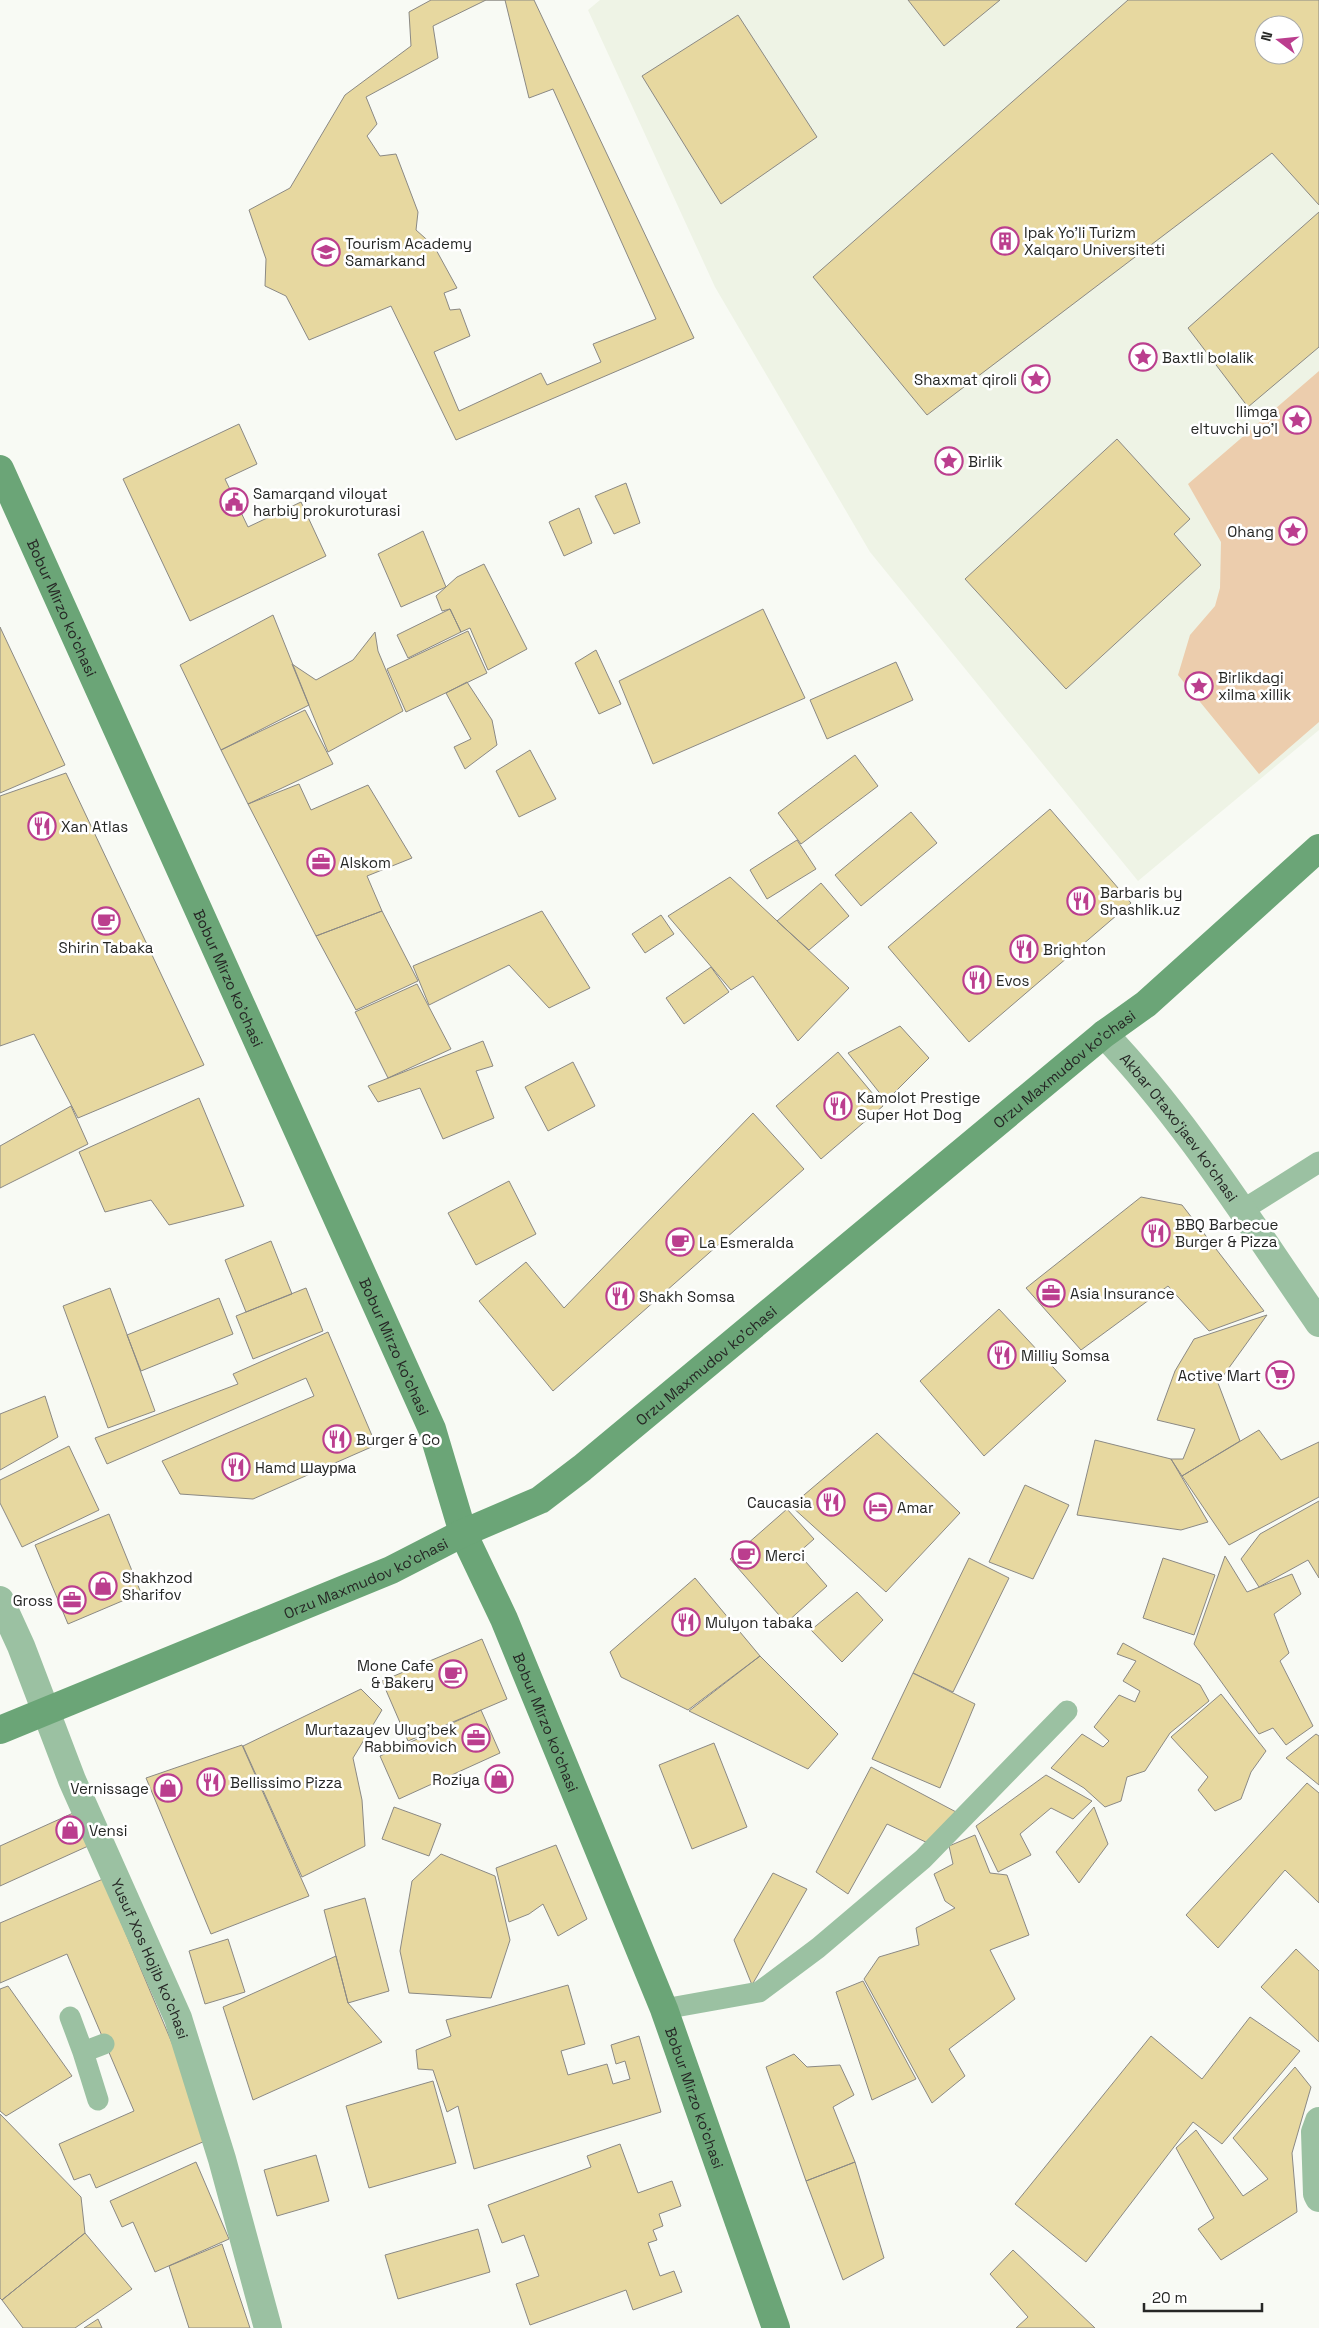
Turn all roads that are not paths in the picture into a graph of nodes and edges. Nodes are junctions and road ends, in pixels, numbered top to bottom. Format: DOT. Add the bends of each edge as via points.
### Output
graph roads {
  1 [pos="0,469"];
  2 [pos="1319,848"];
  3 [pos="1104,1034"];
  4 [pos="1319,1162"];
  5 [pos="1241,1211"];
  6 [pos="1319,1323"];
  7 [pos="463,1533"];
  8 [pos="0,1600"];
  9 [pos="46,1711"];
  10 [pos="1066,1711"];
  11 [pos="0,1730"];
  12 [pos="664,2009"];
  13 [pos="70,2017"];
  14 [pos="104,2044"];
  15 [pos="83,2052"];
  16 [pos="98,2100"];
  17 [pos="1319,2121"];
  18 [pos="1319,2198"];
  19 [pos="268,2328"];
  20 [pos="776,2328"];
  1 -- 7 [label="main road, Bobur Mirzo ko'chasi" via="432,1429"];
  2 -- 3 [label="main road, Orzu Maxmudov ko'chasi" via="1146,1004"];
  3 -- 5 [label="street, Akbar Otaxo‘jaev ko‘chasi" via="1168,1108"];
  3 -- 7 [label="main road, Orzu Maxmudov ko'chasi" via="540,1500"];
  4 -- 5 [label="lane"];
  5 -- 6 [label="street, Akbar Otaxo‘jaev ko‘chasi"];
  7 -- 9 [label="main road, Orzu Maxmudov ko'chasi" via="391,1570"];
  7 -- 12 [label="main road, Bobur Mirzo ko'chasi" via="504,1619"];
  8 -- 9 [label="street, Yusuf Xos Hojib ko'chasi"];
  9 -- 11 [label="main road, Orzu Maxmudov ko'chasi"];
  9 -- 19 [label="street, Yusuf Xos Hojib ko'chasi" via="72,1780 143,1935 175,2020 222,2159"];
  10 -- 12 [label="lane" via="923,1859 818,1948 760,1992"];
  12 -- 20 [label="main road, Bobur Mirzo ko'chasi"];
  13 -- 15 [label="lane"];
  14 -- 15 [label="lane"];
  15 -- 16 [label="lane"];
  17 -- 18 [label="street" via="1315,2132"];
}
